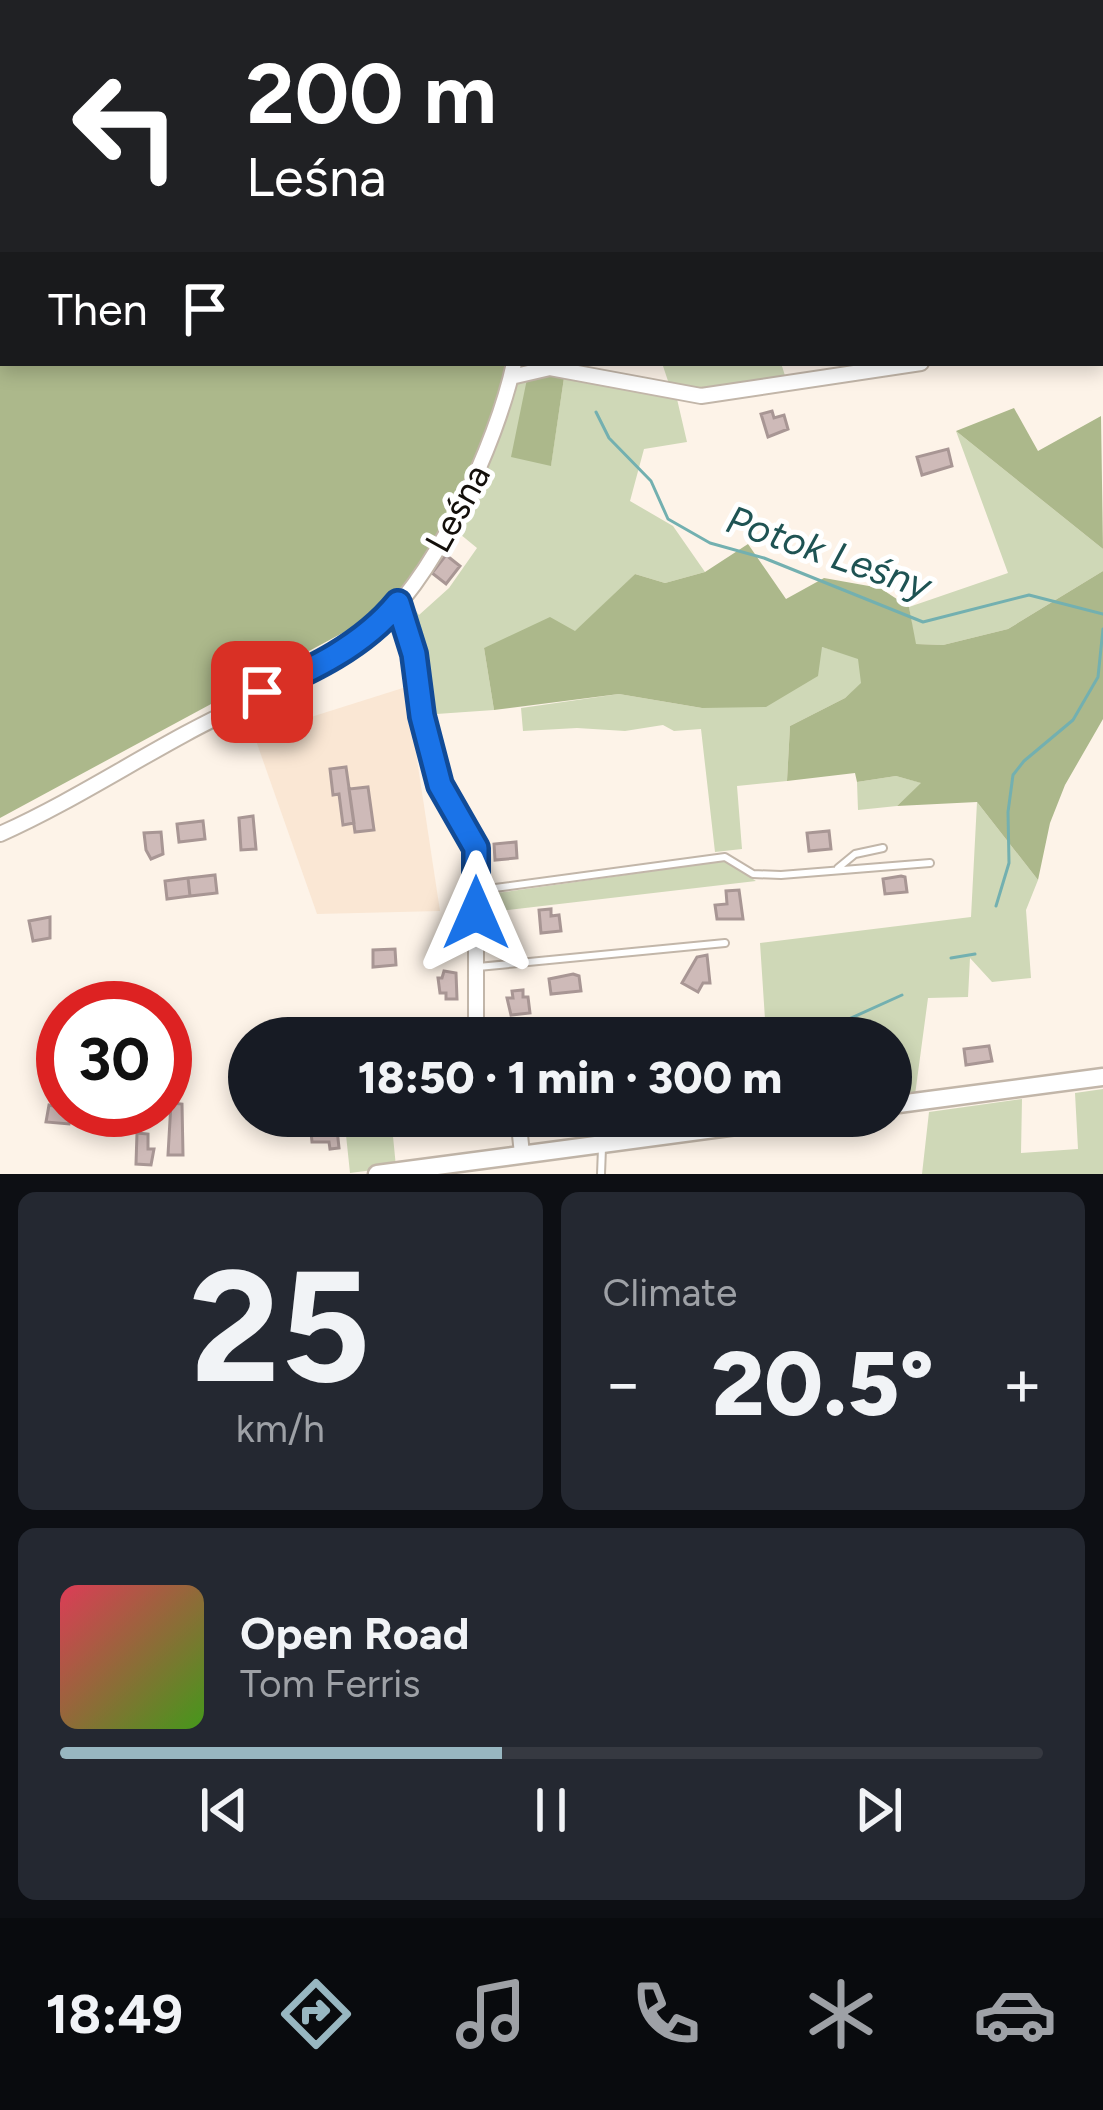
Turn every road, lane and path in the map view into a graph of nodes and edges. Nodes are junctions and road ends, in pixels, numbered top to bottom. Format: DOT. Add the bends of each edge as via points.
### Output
graph roads {
  1 [pos="901,366"];
  2 [pos="512,370"];
  3 [pos="398,603"];
  4 [pos="0,834"];
  5 [pos="883,848"];
  6 [pos="930,863"];
  7 [pos="836,870"];
  8 [pos="476,891"];
  9 [pos="725,943"];
  10 [pos="476,968"];
  11 [pos="476,1017"];
  12 [pos="1103,1077"];
  13 [pos="912,1103"];
  14 [pos="520,1137"];
  15 [pos="655,1137"];
  16 [pos="602,1144"];
  17 [pos="521,1154"];
  18 [pos="377,1174"];
  19 [pos="602,1174"];
  1 -- 2 [label="street, Leśna" via="701,396 550,368"];
  2 -- 3 [label="street, Leśna" via="480,469"];
  3 -- 4 [label="street, Leśna" via="326,660"];
  3 -- 8 [label="street" via="440,785 476,848"];
  5 -- 7 [label="lane" via="855,854"];
  6 -- 7 [label="lane"];
  7 -- 8 [label="lane" via="753,874 725,857"];
  8 -- 10 [label="street"];
  9 -- 10 [label="lane"];
  10 -- 11 [label="street"];
  12 -- 13 [label="street"];
  14 -- 17 [label="street"];
  15 -- 16 [label="street"];
  16 -- 17 [label="street"];
  16 -- 19 [label="lane"];
  17 -- 18 [label="street"];
}
